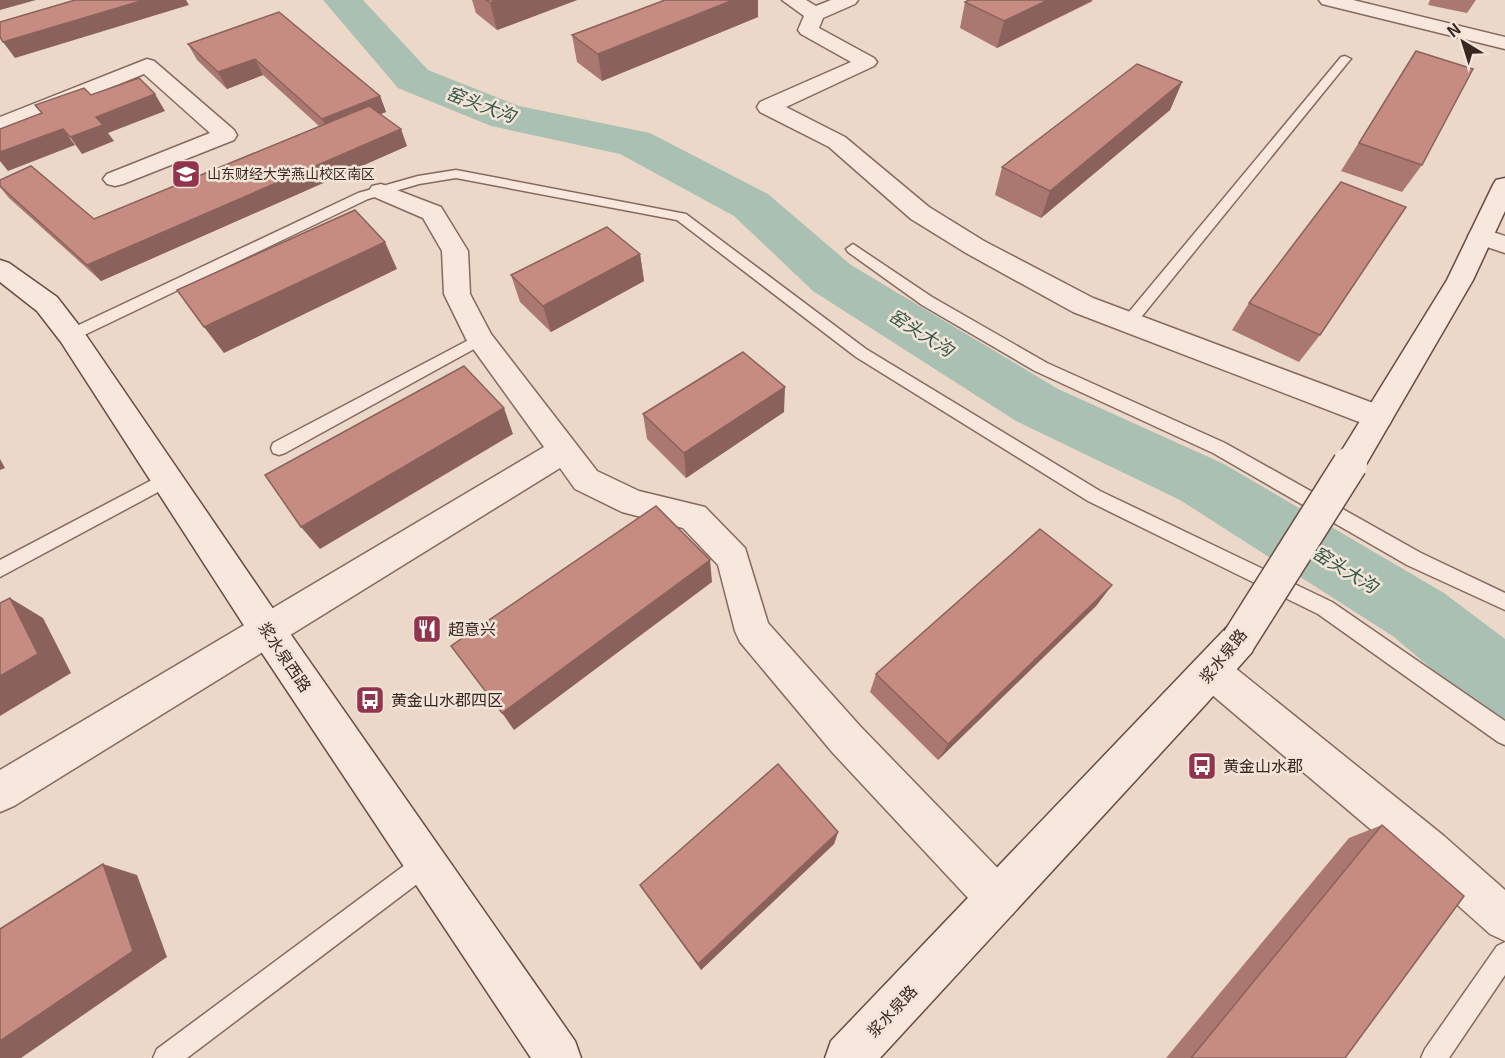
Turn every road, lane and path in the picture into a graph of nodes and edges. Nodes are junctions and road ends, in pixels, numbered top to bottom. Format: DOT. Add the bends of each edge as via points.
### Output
graph roads {
  1 [pos="792,0"];
  2 [pos="848,0"];
  3 [pos="1329,0"];
  4 [pos="815,14"];
  5 [pos="1505,43"];
  6 [pos="1345,59"];
  7 [pos="0,125"];
  8 [pos="115,179"];
  9 [pos="1505,185"];
  10 [pos="381,191"];
  11 [pos="1493,241"];
  12 [pos="853,249"];
  13 [pos="0,269"];
  14 [pos="1129,322"];
  15 [pos="71,335"];
  16 [pos="480,339"];
  17 [pos="1378,417"];
  18 [pos="279,448"];
  19 [pos="564,450"];
  20 [pos="167,479"];
  21 [pos="0,569"];
  22 [pos="1505,603"];
  23 [pos="267,630"];
  24 [pos="1212,671"];
  25 [pos="1505,735"];
  26 [pos="0,792"];
  27 [pos="425,864"];
  28 [pos="998,899"];
  29 [pos="1505,919"];
  30 [pos="1505,954"];
  31 [pos="166,1058"];
  32 [pos="558,1058"];
  33 [pos="848,1058"];
  34 [pos="1434,1058"];
  1 -- 4 [label="street"];
  2 -- 4 [label="street"];
  3 -- 5 [label="street"];
  4 -- 14 [label="street" via="808,30 867,62 768,107 837,142 920,213 975,247 1083,305"];
  6 -- 14 [label="lane"];
  7 -- 8 [label="street" via="147,65 226,135"];
  9 -- 11 [label="street, 浆水泉路"];
  10 -- 15 [label="lane" via="363,196"];
  10 -- 16 [label="street" via="432,213 455,251 457,294"];
  10 -- 25 [label="lane" via="456,174 681,217 861,353 1094,496 1325,608"];
  11 -- 17 [label="street, 浆水泉路" via="1460,280"];
  12 -- 22 [label="lane" via="927,301 1041,367 1219,448 1414,559"];
  13 -- 15 [label="street, 浆水泉西路" via="47,304"];
  14 -- 17 [label="street"];
  15 -- 20 [label="street, 浆水泉西路"];
  16 -- 18 [label="lane"];
  16 -- 19 [label="street"];
  17 -- 24 [label="street, 浆水泉路, bridge" via="1239,640"];
  19 -- 23 [label="street"];
  19 -- 28 [label="street" via="586,480 633,503 693,517 733,558 753,631 846,739"];
  20 -- 21 [label="lane"];
  20 -- 23 [label="street, 浆水泉西路"];
  23 -- 26 [label="street"];
  23 -- 27 [label="street, 浆水泉西路"];
  24 -- 28 [label="street, 浆水泉路"];
  24 -- 29 [label="street"];
  27 -- 31 [label="lane"];
  27 -- 32 [label="street, 浆水泉西路"];
  28 -- 33 [label="street, 浆水泉路"];
  30 -- 34 [label="lane"];
}
